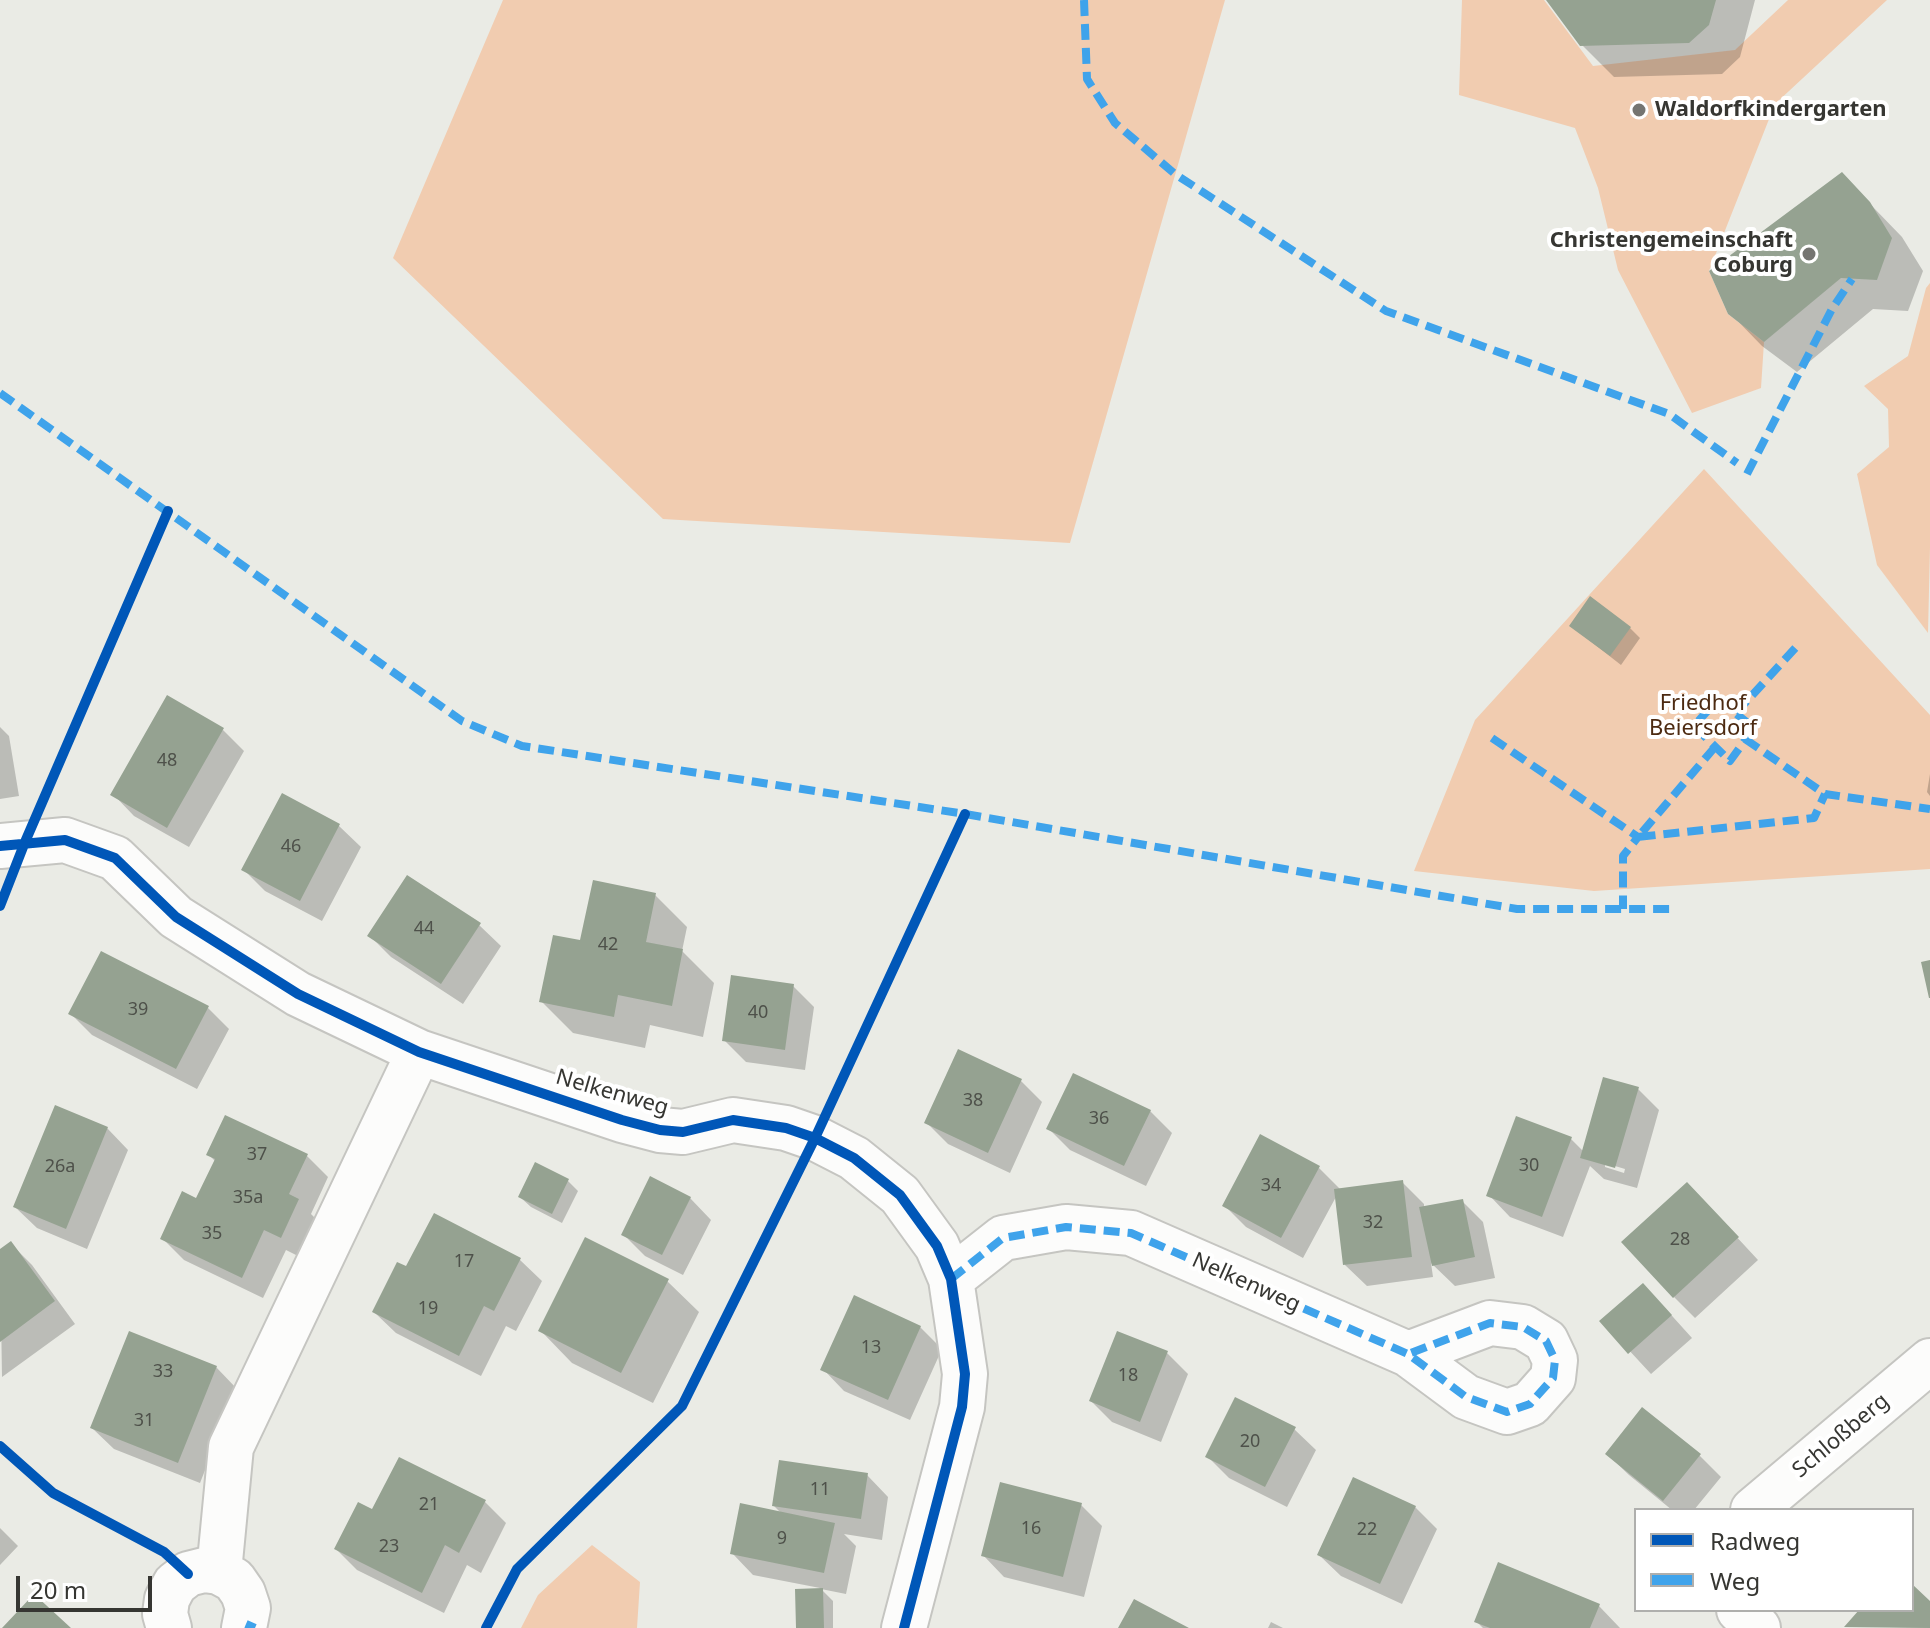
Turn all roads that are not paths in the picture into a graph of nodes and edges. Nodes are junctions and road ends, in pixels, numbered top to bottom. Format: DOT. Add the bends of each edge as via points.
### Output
graph roads {
  1 [pos="0,846"];
  2 [pos="419,1052"];
  3 [pos="951,1279"];
  4 [pos="1408,1354"];
  5 [pos="1930,1361"];
  6 [pos="1755,1508"];
  7 [pos="219,1572"];
  8 [pos="1741,1612"];
  9 [pos="169,1628"];
  10 [pos="244,1628"];
  11 [pos="904,1628"];
  12 [pos="1758,1628"];
  1 -- 2 [label="street, Nelkenweg" via="65,840 115,858 188,925 298,994"];
  2 -- 3 [label="street, Nelkenweg" via="660,1130 683,1132 733,1120 815,1138 854,1158 900,1195 937,1246"];
  2 -- 7 [label="street" via="231,1447"];
  3 -- 4 [label="street, Nelkenweg" via="1003,1238 1066,1227 1131,1233"];
  3 -- 11 [label="street, Nelkenweg" via="965,1374 962,1407"];
  5 -- 6 [label="street, Schloßberg"];
  7 -- 9 [label="street" via="188,1574 175,1584 167,1599"];
  7 -- 10 [label="street" via="243,1593 248,1608"];
  8 -- 12 [label="street"];
}
